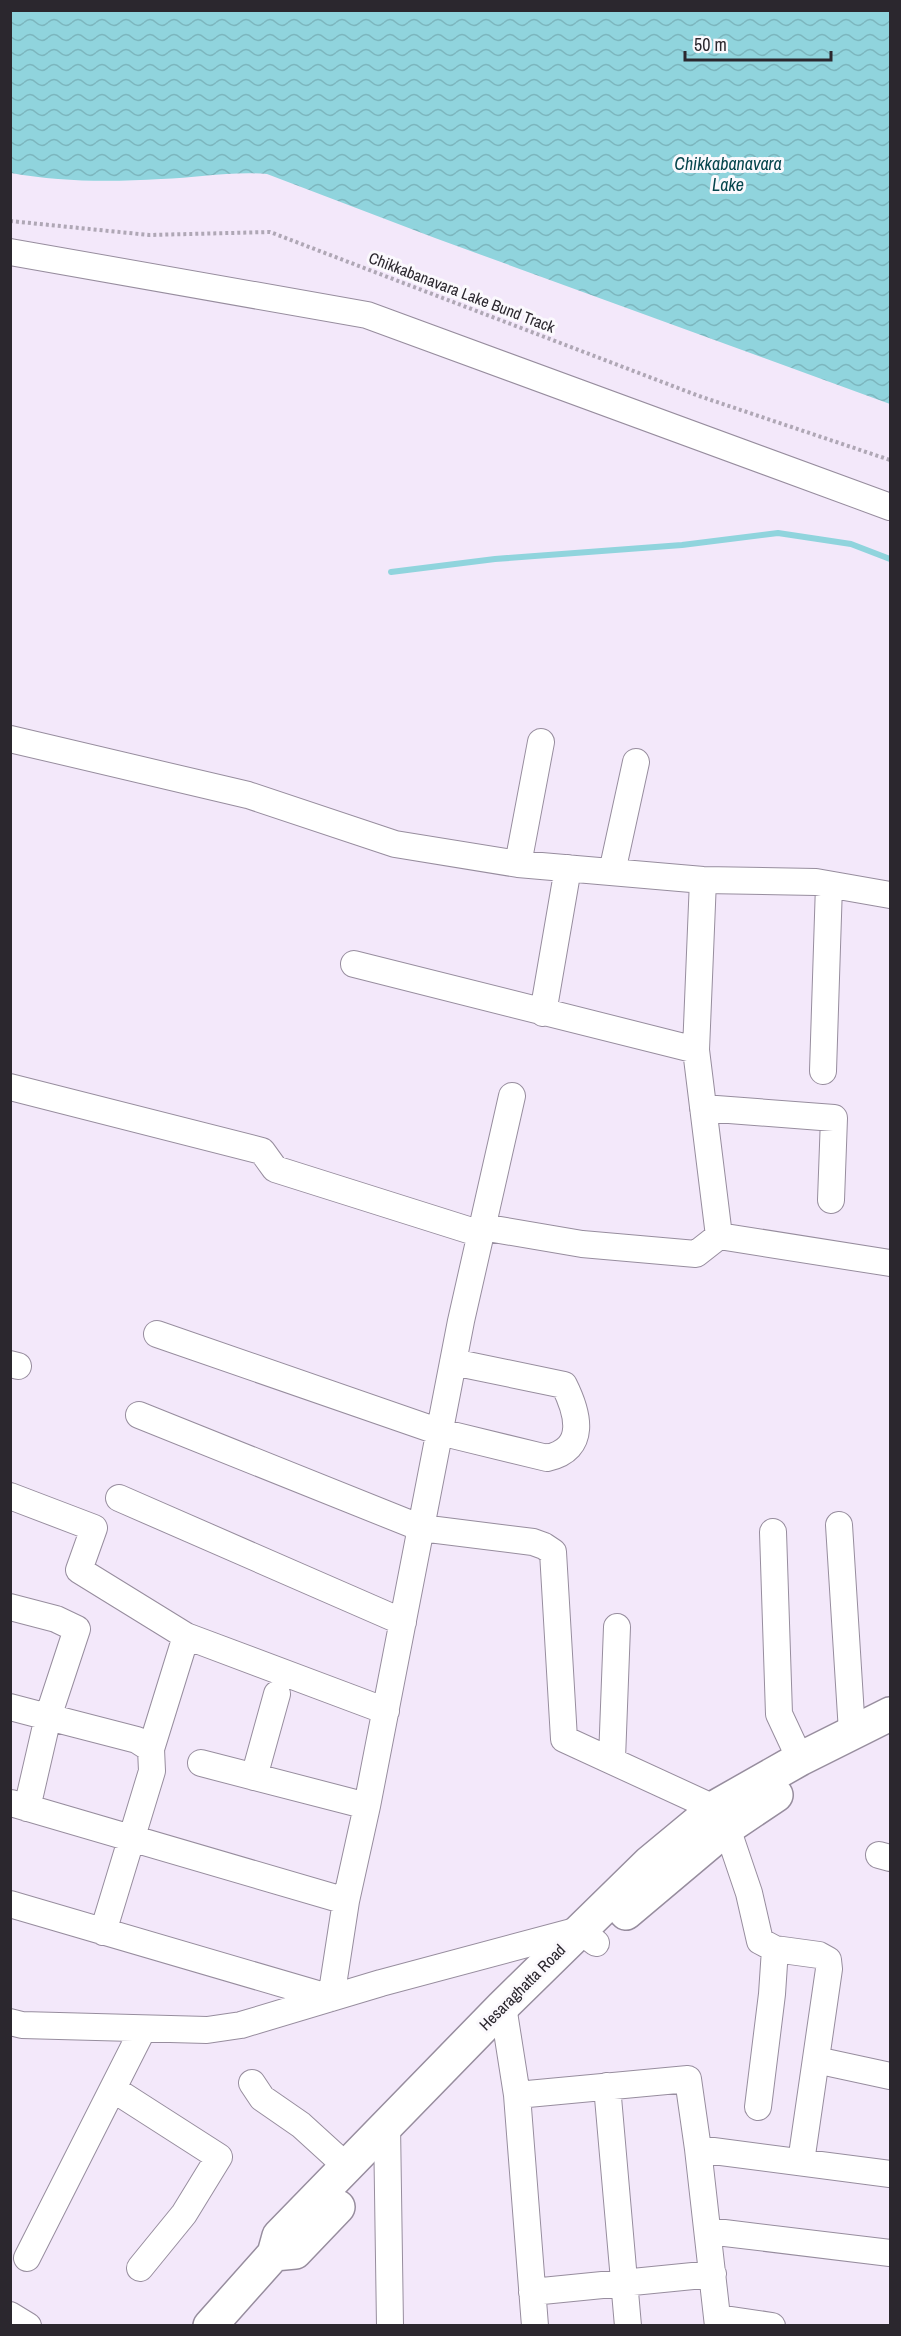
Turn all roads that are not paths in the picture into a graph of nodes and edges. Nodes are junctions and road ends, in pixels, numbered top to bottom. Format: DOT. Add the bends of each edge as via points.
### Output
graph roads {
  1 [pos="10,252"];
  2 [pos="891,507"];
  3 [pos="10,739"];
  4 [pos="540,742"];
  5 [pos="636,762"];
  6 [pos="518,864"];
  7 [pos="568,868"];
  8 [pos="612,872"];
  9 [pos="702,880"];
  10 [pos="830,885"];
  11 [pos="891,895"];
  12 [pos="354,964"];
  13 [pos="543,1013"];
  14 [pos="696,1050"];
  15 [pos="823,1071"];
  16 [pos="10,1087"];
  17 [pos="512,1096"];
  18 [pos="704,1108"];
  19 [pos="831,1200"];
  20 [pos="482,1230"];
  21 [pos="719,1236"];
  22 [pos="891,1263"];
  23 [pos="157,1334"];
  24 [pos="453,1362"];
  25 [pos="140,1415"];
  26 [pos="440,1432"];
  27 [pos="10,1496"];
  28 [pos="118,1498"];
  29 [pos="839,1525"];
  30 [pos="421,1528"];
  31 [pos="773,1532"];
  32 [pos="10,1607"];
  33 [pos="403,1622"];
  34 [pos="617,1627"];
  35 [pos="186,1635"];
  36 [pos="277,1694"];
  37 [pos="10,1707"];
  38 [pos="386,1711"];
  39 [pos="891,1714"];
  40 [pos="48,1717"];
  41 [pos="891,1731"];
  42 [pos="852,1732"];
  43 [pos="151,1749"];
  44 [pos="612,1759"];
  45 [pos="800,1759"];
  46 [pos="201,1763"];
  47 [pos="254,1777"];
  48 [pos="19,1806"];
  49 [pos="368,1806"];
  50 [pos="721,1818"];
  51 [pos="131,1839"];
  52 [pos="346,1901"];
  53 [pos="10,1904"];
  54 [pos="103,1932"];
  55 [pos="588,1936"];
  56 [pos="775,1949"];
  57 [pos="331,1998"];
  58 [pos="505,2018"];
  59 [pos="10,2022"];
  60 [pos="143,2029"];
  61 [pos="816,2060"];
  62 [pos="891,2076"];
  63 [pos="252,2083"];
  64 [pos="607,2086"];
  65 [pos="113,2089"];
  66 [pos="517,2095"];
  67 [pos="758,2107"];
  68 [pos="387,2139"];
  69 [pos="698,2149"];
  70 [pos="801,2162"];
  71 [pos="346,2166"];
  72 [pos="891,2174"];
  73 [pos="708,2232"];
  74 [pos="891,2253"];
  75 [pos="274,2254"];
  76 [pos="27,2258"];
  77 [pos="140,2268"];
  78 [pos="713,2274"];
  79 [pos="623,2283"];
  80 [pos="532,2292"];
  81 [pos="10,2315"];
  82 [pos="718,2322"];
  83 [pos="28,2325"];
  84 [pos="210,2325"];
  85 [pos="390,2325"];
  86 [pos="535,2325"];
  87 [pos="628,2325"];
  88 [pos="772,2325"];
  1 -- 2 [label="street" via="367,315"];
  3 -- 6 [label="street" via="248,795 395,844"];
  4 -- 6 [label="street"];
  5 -- 8 [label="street"];
  6 -- 7 [label="street"];
  7 -- 8 [label="street"];
  7 -- 13 [label="street"];
  8 -- 9 [label="street"];
  9 -- 10 [label="street"];
  9 -- 14 [label="street"];
  10 -- 11 [label="street"];
  10 -- 15 [label="street"];
  12 -- 13 [label="street"];
  13 -- 14 [label="street"];
  14 -- 18 [label="street"];
  16 -- 20 [label="street" via="262,1151 275,1169"];
  17 -- 20 [label="street"];
  18 -- 19 [label="street" via="834,1118"];
  18 -- 21 [label="street"];
  20 -- 21 [label="street" via="696,1254"];
  20 -- 24 [label="street"];
  21 -- 22 [label="street"];
  23 -- 26 [label="street"];
  24 -- 26 [label="street"];
  24 -- 26 [label="street" via="564,1385 574,1406 578,1431 569,1448 547,1458"];
  25 -- 30 [label="street"];
  26 -- 30 [label="street"];
  27 -- 35 [label="street" via="94,1528 79,1570"];
  28 -- 33 [label="street"];
  29 -- 42 [label="street"];
  30 -- 33 [label="street"];
  30 -- 44 [label="street" via="533,1542 553,1552 564,1739"];
  31 -- 45 [label="street" via="779,1714"];
  32 -- 40 [label="street" via="77,1629"];
  33 -- 38 [label="street"];
  34 -- 44 [label="street"];
  35 -- 38 [label="street"];
  35 -- 43 [label="street"];
  36 -- 47 [label="street"];
  37 -- 40 [label="street"];
  38 -- 49 [label="street"];
  39 -- 42 [label="main road"];
  40 -- 43 [label="street" via="137,1740"];
  40 -- 48 [label="street"];
  41 -- 50 [label="main road"];
  42 -- 45 [label="main road"];
  43 -- 51 [label="street" via="152,1771"];
  44 -- 50 [label="street"];
  45 -- 50 [label="main road"];
  46 -- 47 [label="street"];
  47 -- 49 [label="street"];
  48 -- 51 [label="street"];
  49 -- 52 [label="street"];
  50 -- 55 [label="main road" via="623,1916"];
  50 -- 56 [label="street" via="749,1893 760,1941"];
  51 -- 52 [label="street"];
  51 -- 54 [label="street"];
  52 -- 57 [label="street"];
  53 -- 54 [label="street"];
  54 -- 57 [label="street"];
  55 -- 57 [label="street"];
  55 -- 58 [label="main road"];
  56 -- 61 [label="street" via="819,1955 828,1960 830,1969"];
  56 -- 67 [label="street"];
  57 -- 60 [label="street" via="241,2025 207,2030"];
  58 -- 66 [label="street"];
  58 -- 68 [label="main road"];
  59 -- 60 [label="street"];
  60 -- 65 [label="street"];
  61 -- 62 [label="street"];
  61 -- 70 [label="street"];
  63 -- 71 [label="street" via="262,2098 301,2125"];
  64 -- 66 [label="street"];
  64 -- 69 [label="street" via="688,2079"];
  64 -- 79 [label="street"];
  65 -- 76 [label="street"];
  65 -- 77 [label="street" via="219,2157 184,2214"];
  66 -- 80 [label="street"];
  68 -- 71 [label="main road"];
  68 -- 75 [label="main road" via="295,2252"];
  68 -- 85 [label="street"];
  69 -- 70 [label="street"];
  69 -- 73 [label="street"];
  70 -- 72 [label="street"];
  71 -- 75 [label="main road" via="279,2236"];
  73 -- 74 [label="street"];
  73 -- 78 [label="street"];
  75 -- 84 [label="main road"];
  78 -- 79 [label="street"];
  78 -- 82 [label="street"];
  79 -- 80 [label="street"];
  79 -- 87 [label="street"];
  80 -- 86 [label="street"];
  81 -- 83 [label="street"];
  82 -- 88 [label="street"];
}
